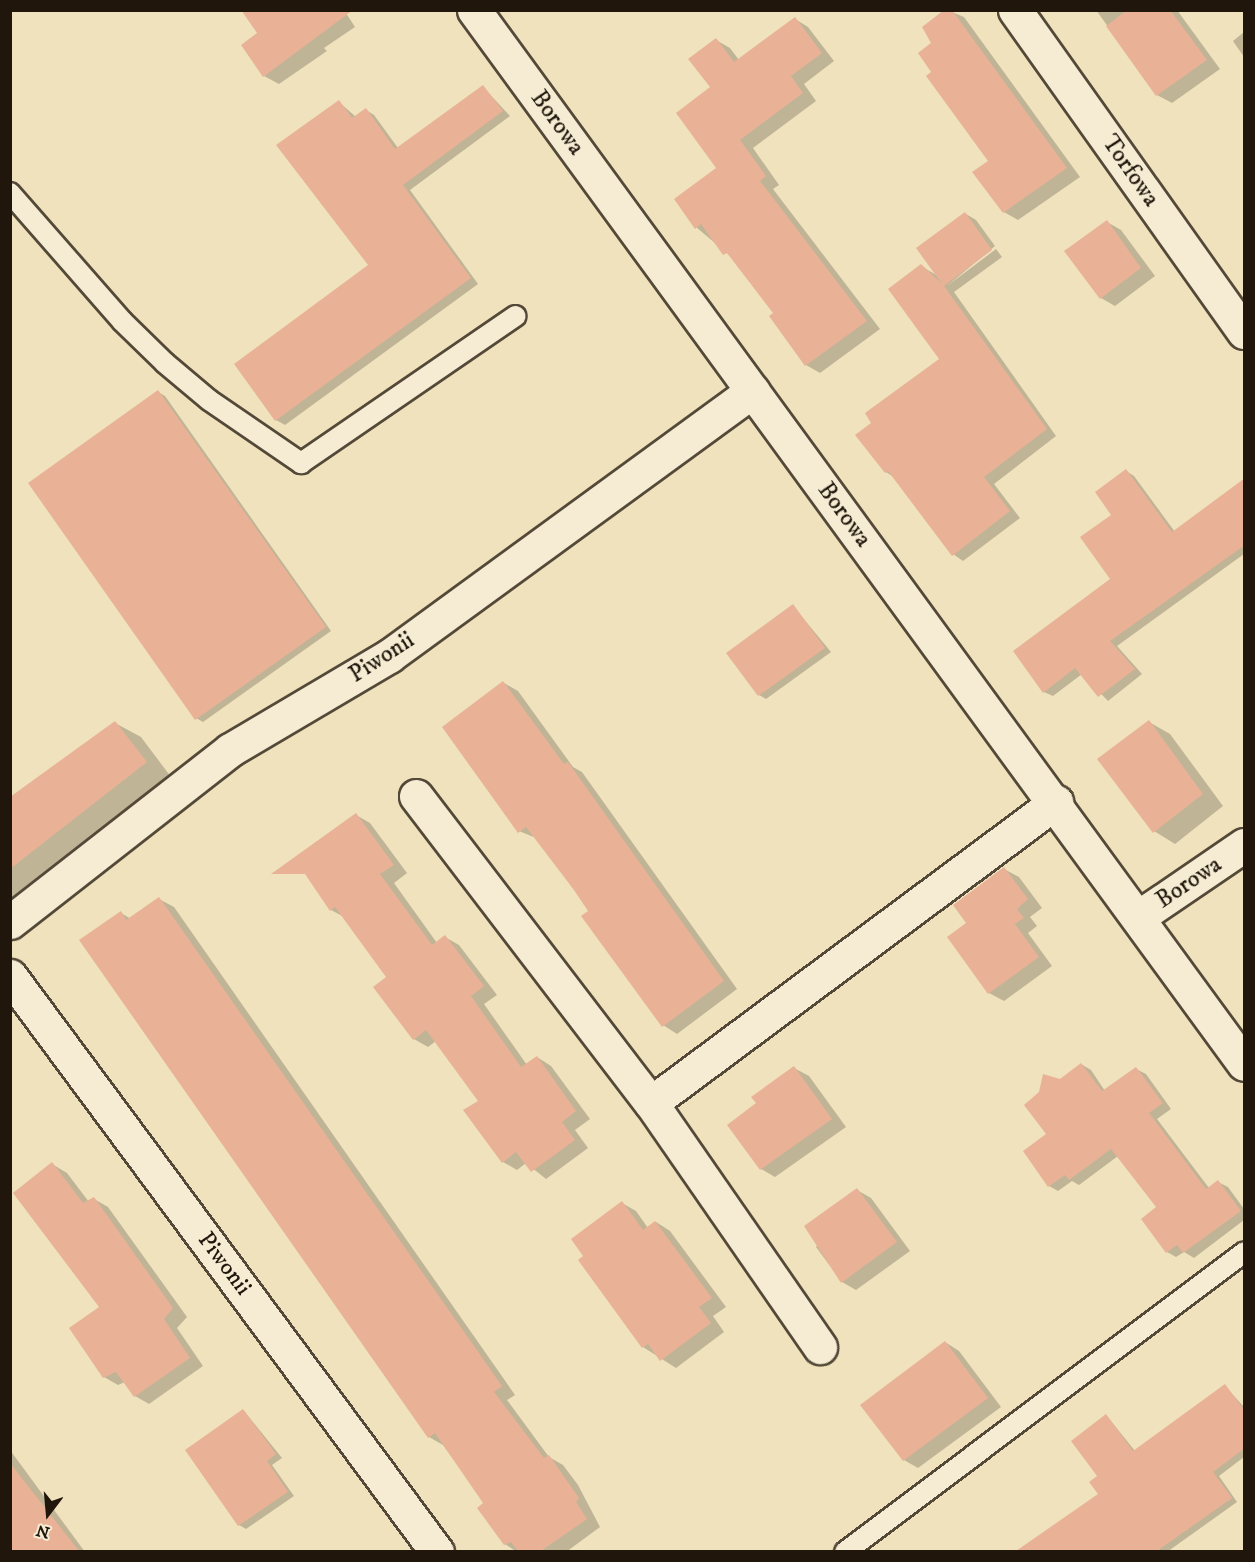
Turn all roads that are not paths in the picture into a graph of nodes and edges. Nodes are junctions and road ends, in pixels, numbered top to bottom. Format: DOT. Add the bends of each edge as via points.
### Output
graph roads {
  1 [pos="474,10"];
  2 [pos="1015,10"];
  3 [pos="10,193"];
  4 [pos="516,316"];
  5 [pos="1245,332"];
  6 [pos="753,391"];
  7 [pos="416,796"];
  8 [pos="1056,802"];
  9 [pos="1245,844"];
  10 [pos="1140,916"];
  11 [pos="10,922"];
  12 [pos="10,976"];
  13 [pos="1245,1064"];
  14 [pos="651,1103"];
  15 [pos="1245,1252"];
  16 [pos="820,1347"];
  17 [pos="437,1551"];
  18 [pos="845,1551"];
  1 -- 6 [label="street, Borowa"];
  2 -- 5 [label="street, Torfowa"];
  3 -- 4 [label="lane" via="114,312 165,363 208,400 301,463"];
  6 -- 8 [label="street, Borowa"];
  6 -- 11 [label="street, Piwonii" via="389,656 230,750"];
  7 -- 14 [label="street"];
  8 -- 10 [label="street, Borowa"];
  8 -- 14 [label="street"];
  9 -- 10 [label="street, Borowa"];
  10 -- 13 [label="street"];
  12 -- 17 [label="street, Piwonii"];
  14 -- 16 [label="street"];
  15 -- 18 [label="lane"];
}
